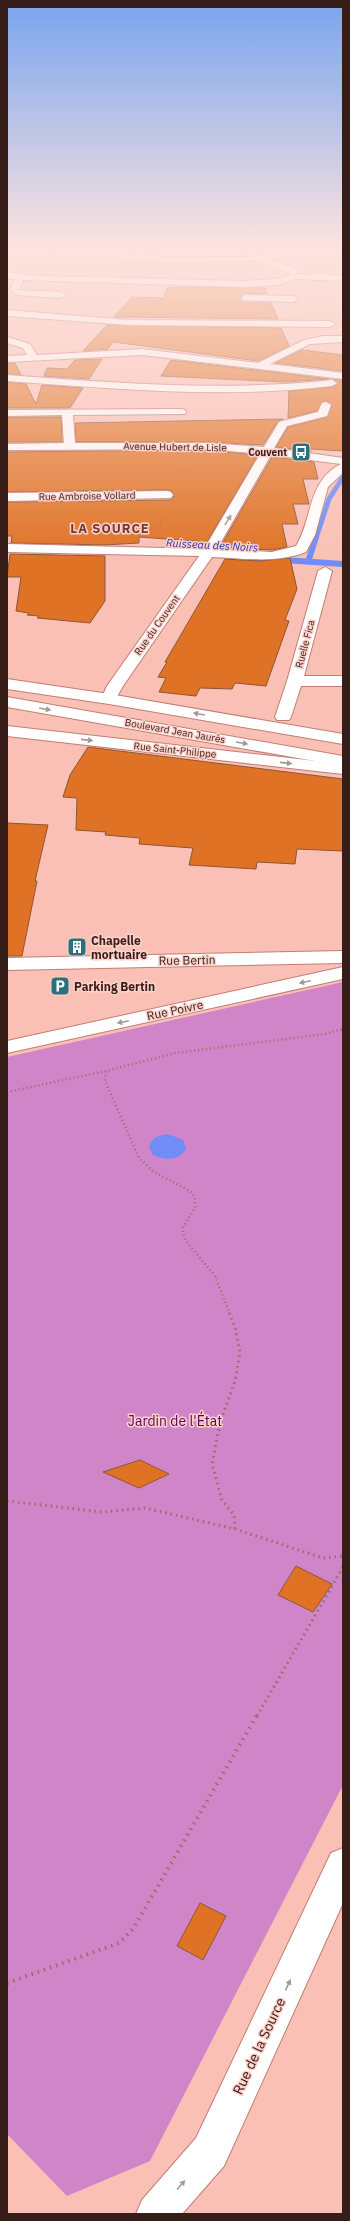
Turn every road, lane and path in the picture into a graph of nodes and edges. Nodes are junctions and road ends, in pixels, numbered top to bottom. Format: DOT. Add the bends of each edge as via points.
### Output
graph roads {
  1 [pos="31,353"];
  2 [pos="128,353"];
  3 [pos="147,353"];
  4 [pos="286,353"];
  5 [pos="33,357"];
  6 [pos="7,358"];
  7 [pos="259,366"];
  8 [pos="343,376"];
  9 [pos="7,378"];
  10 [pos="343,380"];
  11 [pos="326,405"];
  12 [pos="67,412"];
  13 [pos="181,412"];
  14 [pos="7,413"];
  15 [pos="70,446"];
  16 [pos="7,447"];
  17 [pos="269,451"];
  18 [pos="343,461"];
  19 [pos="343,467"];
  20 [pos="167,495"];
  21 [pos="7,497"];
  22 [pos="7,548"];
  23 [pos="206,556"];
  24 [pos="324,571"];
  25 [pos="295,681"];
  26 [pos="343,681"];
  27 [pos="7,684"];
  28 [pos="109,699"];
  29 [pos="7,702"];
  30 [pos="283,717"];
  31 [pos="7,731"];
  32 [pos="343,739"];
  33 [pos="343,761"];
  34 [pos="343,769"];
  35 [pos="343,957"];
  36 [pos="7,964"];
  37 [pos="343,973"];
  38 [pos="343,1029"];
  39 [pos="7,1047"];
  40 [pos="106,1071"];
  41 [pos="7,1092"];
  42 [pos="7,1501"];
  43 [pos="235,1529"];
  44 [pos="343,1556"];
  45 [pos="343,1567"];
  46 [pos="343,1865"];
  47 [pos="7,1983"];
  48 [pos="156,2214"];
  1 -- 5 [label="street"];
  2 -- 5 [label="street"];
  3 -- 7 [label="street"];
  4 -- 7 [label="street"];
  5 -- 6 [label="street"];
  7 -- 8 [label="street"];
  9 -- 10 [label="street" via="201,390 308,386"];
  11 -- 17 [label="street, Rue du Couvent" via="323,414 284,424"];
  12 -- 13 [label="street"];
  12 -- 14 [label="street"];
  12 -- 15 [label="street"];
  15 -- 16 [label="street, Avenue Hubert de Lisle"];
  15 -- 17 [label="street, Avenue Hubert de Lisle" via="208,446"];
  17 -- 18 [label="street, Avenue Hubert de Lisle"];
  23 -- 17 [label="street, Rue du Couvent, one-way"];
  19 -- 23 [label="street" via="322,486 309,535 301,549 272,556"];
  20 -- 21 [label="street, Rue Ambroise Vollard"];
  22 -- 23 [label="street" via="155,550"];
  23 -- 28 [label="street, Rue du Couvent" via="115,686"];
  24 -- 25 [label="street, Ruelle Fica"];
  25 -- 26 [label="street"];
  25 -- 30 [label="street, Ruelle Fica"];
  27 -- 28 [label="street, Boulevard Jean Jaurès"];
  32 -- 28 [label="street, Boulevard Jean Jaurès, one-way"];
  29 -- 33 [label="street, Boulevard Jean Jaurès, one-way"];
  31 -- 34 [label="street, Rue Saint-Philippe, one-way"];
  35 -- 36 [label="street, Rue Bertin"];
  37 -- 39 [label="street, Rue Poivre, one-way"];
  38 -- 40 [label="path" via="325,1034 175,1053"];
  40 -- 41 [label="path"];
  40 -- 43 [label="path" via="105,1081 139,1158 154,1172 190,1191 195,1198 195,1208 183,1227 183,1233 186,1241 215,1276 235,1328 240,1352 235,1381 220,1423 212,1464 222,1500 234,1515"];
  42 -- 43 [label="path" via="102,1512 145,1508"];
  43 -- 44 [label="path" via="323,1558"];
  45 -- 47 [label="path" via="133,1929 120,1942"];
  48 -- 46 [label="street, Rue de la Source, one-way" via="210,2152"];
}
